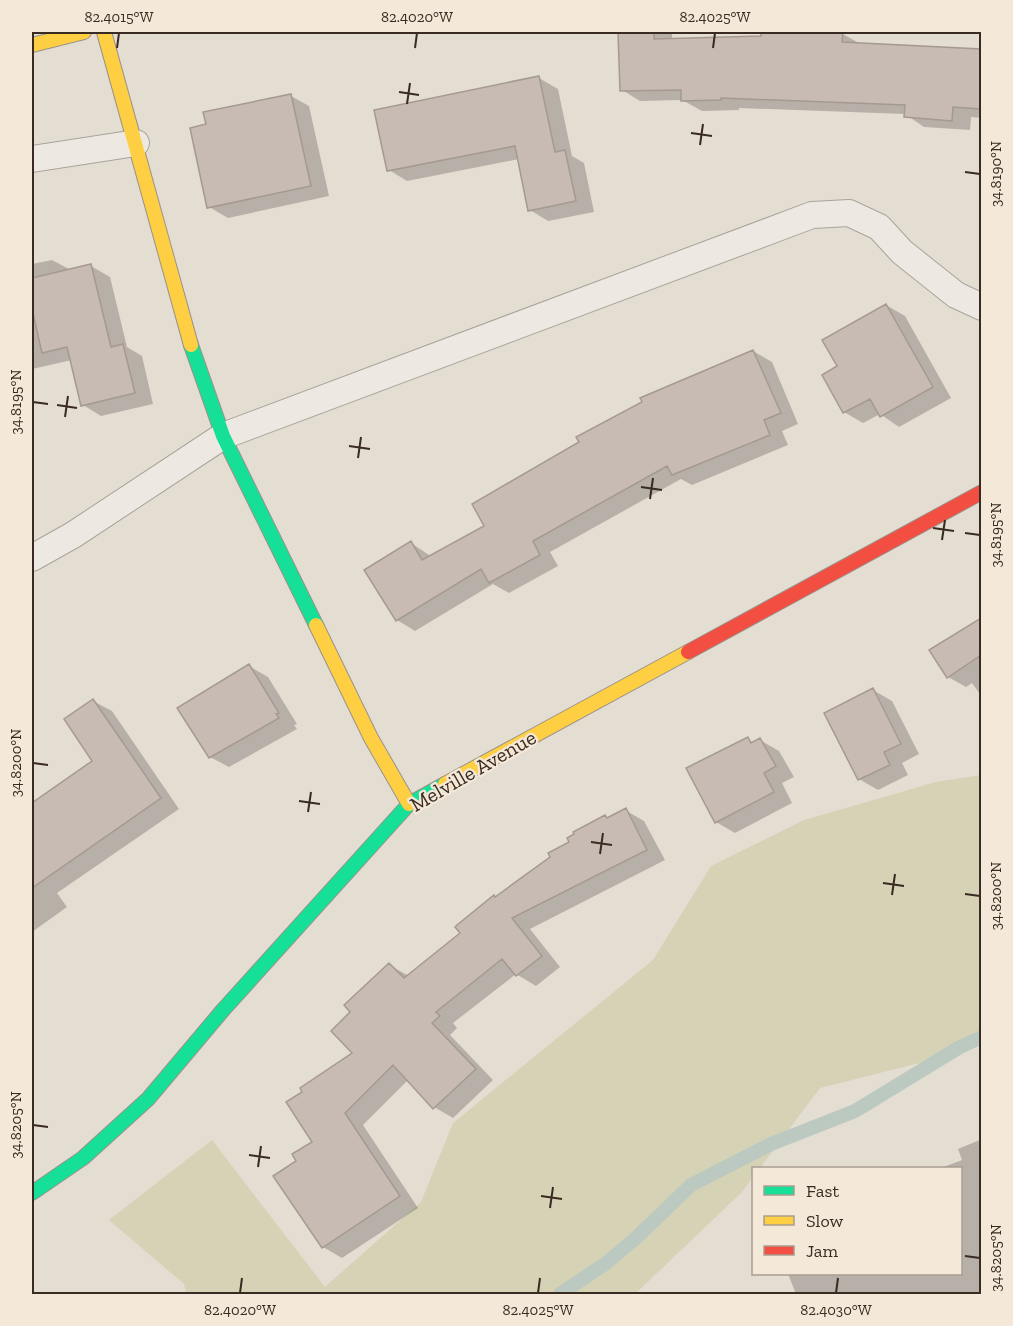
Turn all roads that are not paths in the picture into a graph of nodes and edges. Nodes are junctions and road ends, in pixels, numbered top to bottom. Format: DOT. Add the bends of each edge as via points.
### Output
graph roads {
  1 [pos="84,32"];
  2 [pos="104,32"];
  3 [pos="32,45"];
  4 [pos="136,143"];
  5 [pos="32,159"];
  6 [pos="981,308"];
  7 [pos="223,436"];
  8 [pos="981,492"];
  9 [pos="32,558"];
  10 [pos="409,804"];
  11 [pos="32,1194"];
  1 -- 3 [label="street"];
  2 -- 4 [label="street"];
  4 -- 5 [label="lane"];
  4 -- 7 [label="street" via="194,357"];
  6 -- 7 [label="lane" via="947,288 902,252 879,227 849,213 812,215"];
  7 -- 9 [label="lane"];
  7 -- 10 [label="street" via="350,697"];
  8 -- 10 [label="street, Melville Avenue"];
  10 -- 11 [label="street, Melville Avenue" via="148,1099 83,1158"];
}
